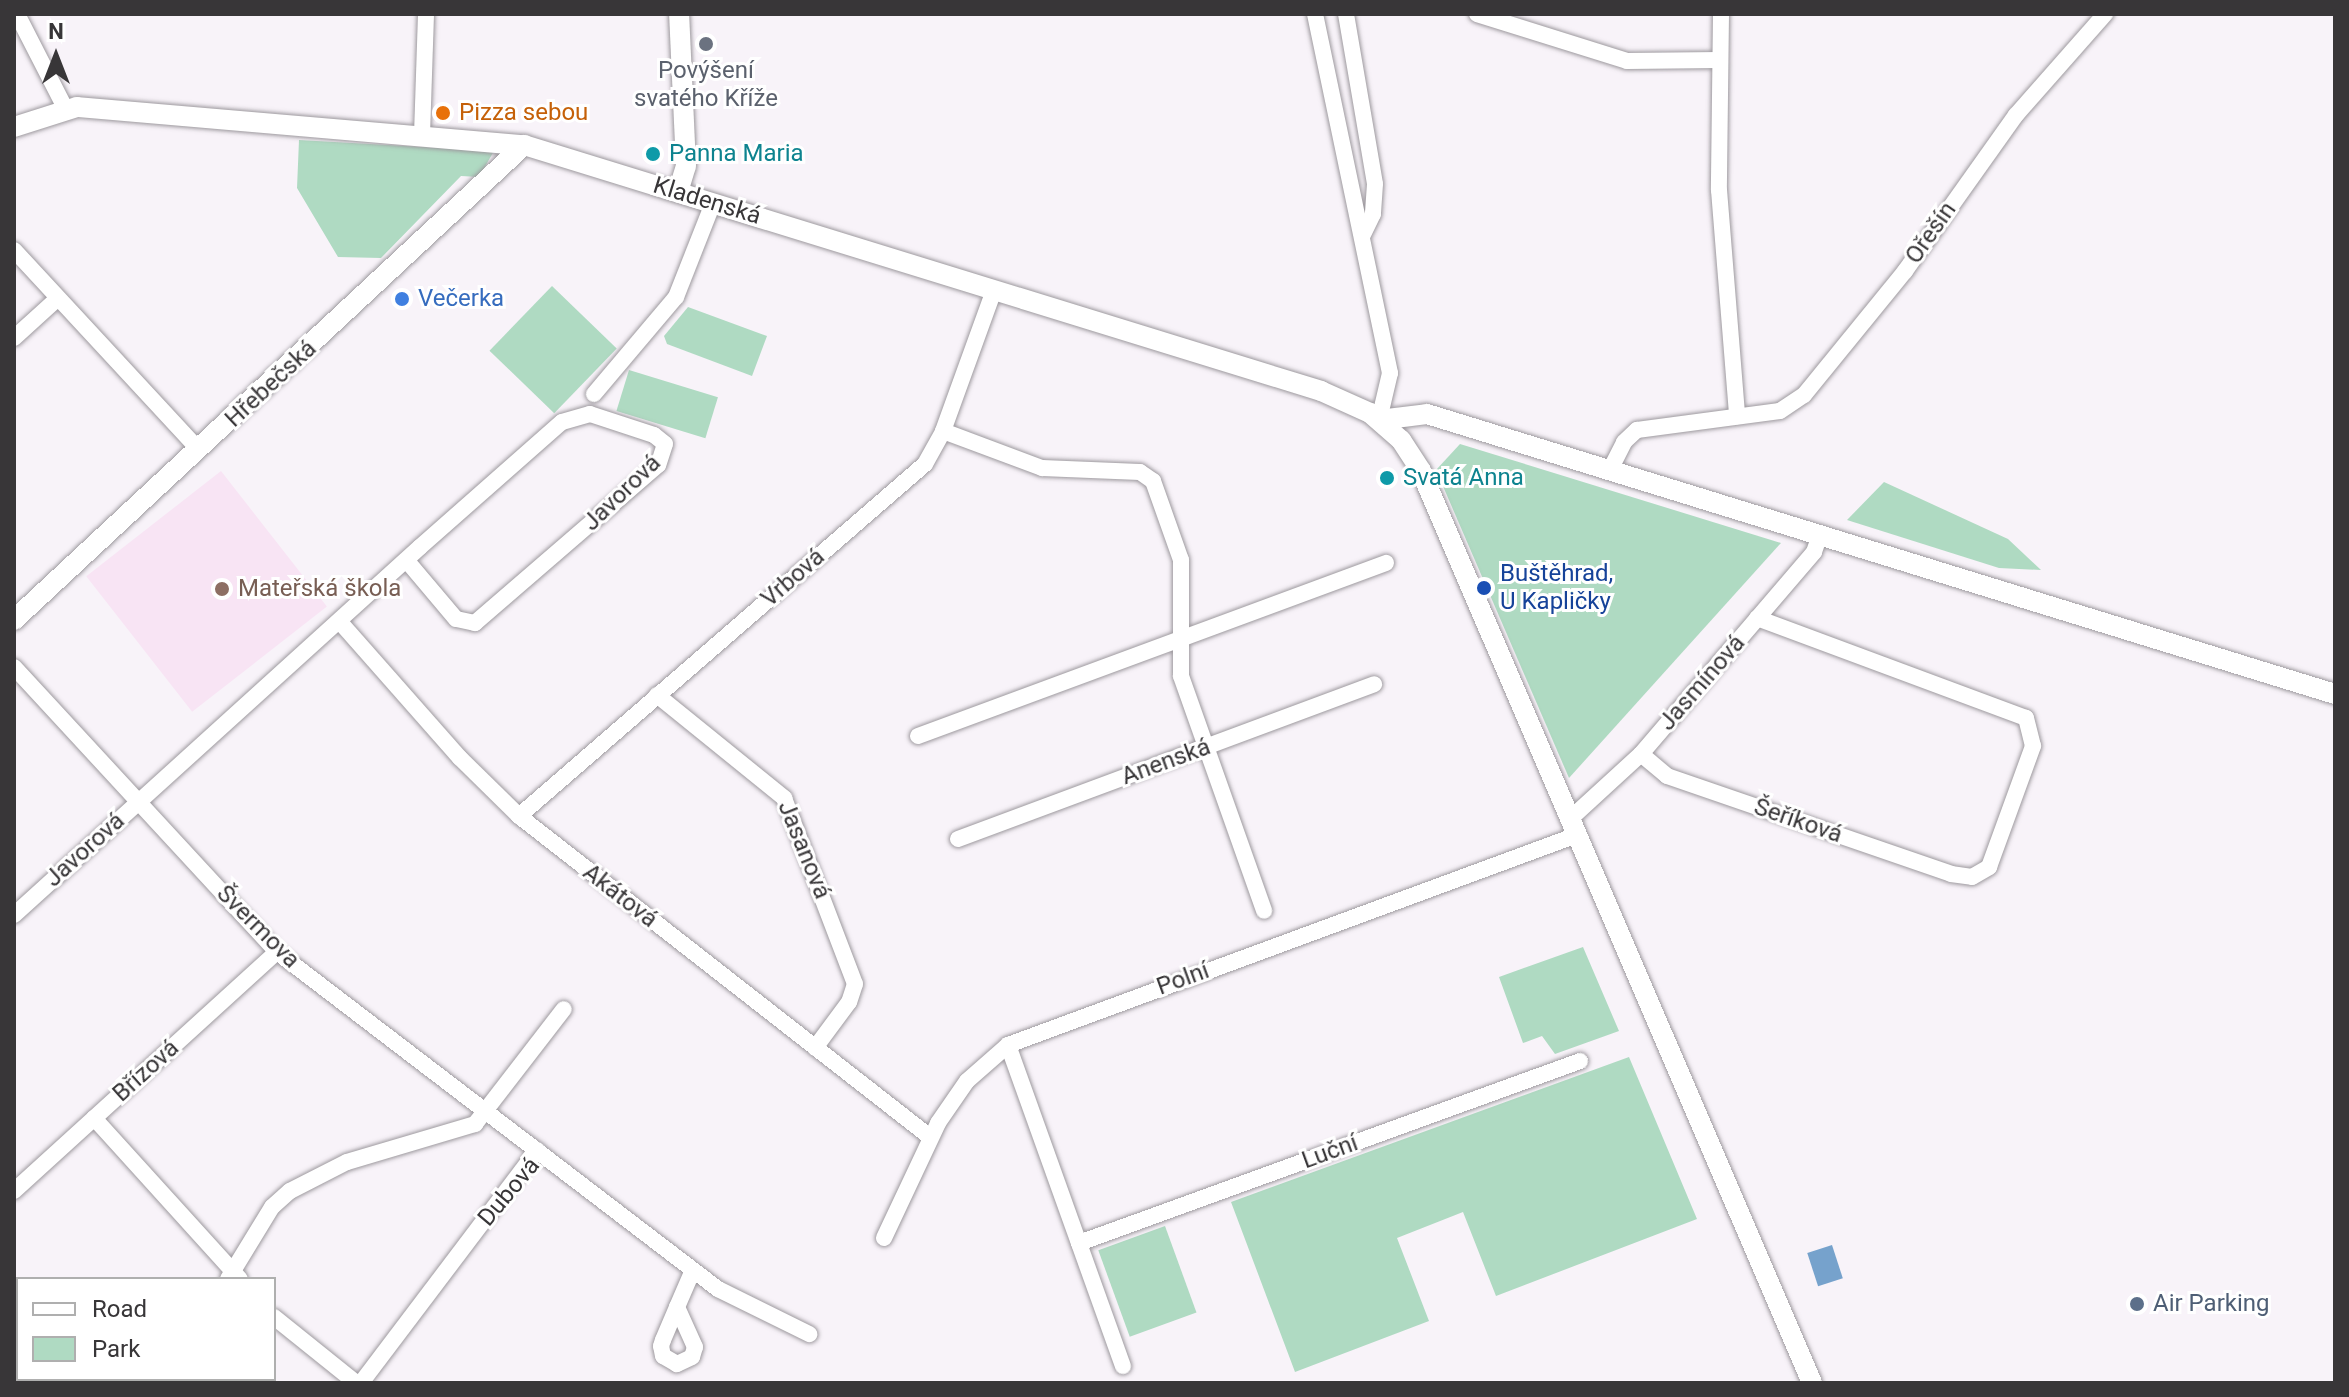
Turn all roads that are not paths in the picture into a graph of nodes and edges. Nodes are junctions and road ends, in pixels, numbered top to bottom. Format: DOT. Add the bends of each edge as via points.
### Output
graph roads {
  1 [pos="17,14"];
  2 [pos="426,14"];
  3 [pos="679,14"];
  4 [pos="1315,14"];
  5 [pos="1346,14"];
  6 [pos="1477,14"];
  7 [pos="1721,14"];
  8 [pos="2105,14"];
  9 [pos="1719,60"];
  10 [pos="65,108"];
  11 [pos="14,127"];
  12 [pos="422,135"];
  13 [pos="524,145"];
  14 [pos="678,192"];
  15 [pos="713,203"];
  16 [pos="1362,237"];
  17 [pos="14,250"];
  18 [pos="994,290"];
  19 [pos="58,298"];
  20 [pos="14,338"];
  21 [pos="594,394"];
  22 [pos="1737,416"];
  23 [pos="1379,420"];
  24 [pos="943,431"];
  25 [pos="199,450"];
  26 [pos="1610,470"];
  27 [pos="1820,535"];
  28 [pos="407,561"];
  29 [pos="1386,563"];
  30 [pos="1757,618"];
  31 [pos="14,620"];
  32 [pos="340,622"];
  33 [pos="1178,640"];
  34 [pos="14,667"];
  35 [pos="1374,684"];
  36 [pos="2335,694"];
  37 [pos="657,695"];
  38 [pos="918,736"];
  39 [pos="1205,748"];
  40 [pos="1641,754"];
  41 [pos="138,801"];
  42 [pos="519,816"];
  43 [pos="1574,827"];
  44 [pos="958,839"];
  45 [pos="1264,911"];
  46 [pos="14,915"];
  47 [pos="277,952"];
  48 [pos="564,1009"];
  49 [pos="1008,1045"];
  50 [pos="815,1048"];
  51 [pos="1580,1061"];
  52 [pos="487,1112"];
  53 [pos="94,1118"];
  54 [pos="930,1137"];
  55 [pos="537,1150"];
  56 [pos="14,1191"];
  57 [pos="884,1238"];
  58 [pos="1079,1243"];
  59 [pos="693,1270"];
  60 [pos="233,1276"];
  61 [pos="677,1307"];
  62 [pos="276,1319"];
  63 [pos="809,1334"];
  64 [pos="1123,1366"];
  65 [pos="359,1383"];
  66 [pos="1812,1383"];
  1 -- 10 [label="street"];
  2 -- 12 [label="street"];
  3 -- 14 [label="street" via="686,166"];
  4 -- 16 [label="street"];
  5 -- 16 [label="street" via="1376,194"];
  6 -- 9 [label="street" via="1627,61"];
  7 -- 9 [label="street"];
  8 -- 22 [label="street, Ořešín" via="2016,115 1905,271 1804,395 1787,409"];
  9 -- 22 [label="street" via="1721,249"];
  10 -- 11 [label="street, Kladenská"];
  10 -- 12 [label="street, Kladenská"];
  12 -- 13 [label="street, Kladenská"];
  13 -- 14 [label="street, Kladenská"];
  13 -- 25 [label="street, Hřebečská"];
  14 -- 15 [label="street, Kladenská"];
  15 -- 18 [label="street, Kladenská"];
  15 -- 21 [label="street" via="676,297"];
  16 -- 23 [label="street" via="1390,373"];
  17 -- 19 [label="street"];
  18 -- 23 [label="street, Kladenská" via="1321,391"];
  18 -- 24 [label="street, Vrbová"];
  19 -- 20 [label="street"];
  19 -- 25 [label="street"];
  22 -- 26 [label="street, Ořešín" via="1637,430 1624,442"];
  23 -- 26 [label="street" via="1427,414"];
  23 -- 43 [label="street" via="1401,440 1421,471"];
  24 -- 33 [label="street" via="1042,468 1148,475 1181,560"];
  24 -- 37 [label="street, Vrbová" via="925,464"];
  25 -- 31 [label="street, Hřebečská"];
  26 -- 27 [label="street"];
  27 -- 30 [label="street, Jasmínová" via="1814,552"];
  27 -- 36 [label="street"];
  28 -- 28 [label="street, Javorová" via="572,416 590,414 654,435 665,444 658,465 475,623 456,619"];
  28 -- 32 [label="street, Javorová"];
  29 -- 33 [label="street"];
  30 -- 40 [label="street, Jasmínová"];
  30 -- 40 [label="street, Šeříková" via="2019,713 2031,726 2033,746 1989,867 1962,877 1667,776"];
  32 -- 41 [label="street, Javorová"];
  32 -- 42 [label="street, Akátová" via="460,758"];
  33 -- 38 [label="street"];
  33 -- 39 [label="street" via="1181,676"];
  34 -- 41 [label="street, Švermova"];
  35 -- 39 [label="street, Anenská"];
  37 -- 42 [label="street, Vrbová"];
  37 -- 50 [label="street, Jasanová" via="784,798 855,984 849,1002"];
  39 -- 44 [label="street, Anenská"];
  39 -- 45 [label="street"];
  40 -- 43 [label="street, Jasmínová"];
  41 -- 46 [label="street, Javorová"];
  41 -- 47 [label="street, Švermova"];
  42 -- 50 [label="street, Akátová"];
  43 -- 49 [label="street, Polní"];
  43 -- 66 [label="street"];
  47 -- 52 [label="street, Švermova"];
  47 -- 53 [label="street, Břízová"];
  48 -- 52 [label="street"];
  49 -- 54 [label="street, Polní" via="967,1081"];
  49 -- 58 [label="street"];
  50 -- 54 [label="street, Akátová"];
  51 -- 58 [label="street, Luční"];
  52 -- 55 [label="street, Švermova"];
  52 -- 60 [label="street" via="463,1131 347,1162 290,1191 272,1207"];
  53 -- 56 [label="street, Břízová"];
  53 -- 60 [label="street"];
  54 -- 57 [label="street, Polní"];
  55 -- 59 [label="street, Dubová"];
  55 -- 65 [label="street, Dubová"];
  58 -- 64 [label="street"];
  59 -- 61 [label="street"];
  59 -- 63 [label="street, Dubová" via="730,1296"];
  62 -- 65 [label="street"];
}
